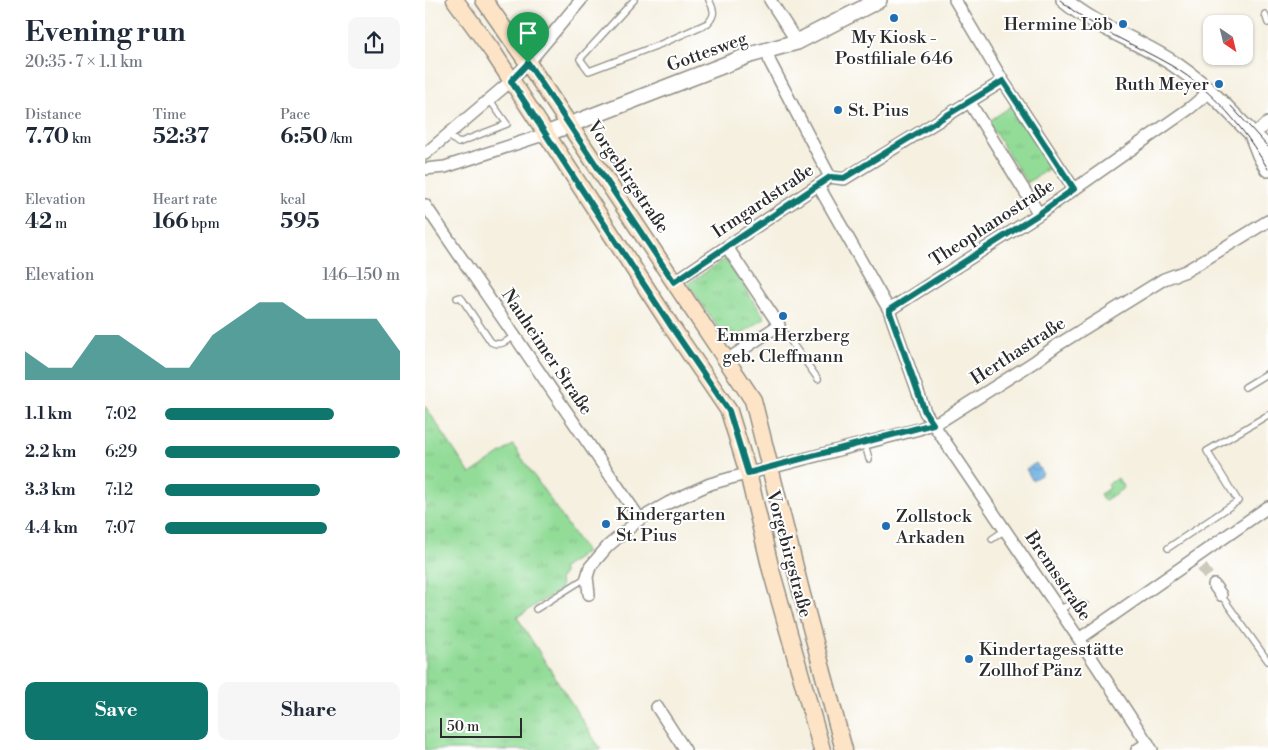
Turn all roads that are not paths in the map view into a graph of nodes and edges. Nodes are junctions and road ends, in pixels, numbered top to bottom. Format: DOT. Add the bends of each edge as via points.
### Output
graph roads {
  1 [pos="455,0"];
  2 [pos="485,0"];
  3 [pos="581,0"];
  4 [pos="634,0"];
  5 [pos="709,0"];
  6 [pos="770,0"];
  7 [pos="879,0"];
  8 [pos="955,0"];
  9 [pos="1064,0"];
  10 [pos="1265,14"];
  11 [pos="1268,23"];
  12 [pos="797,42"];
  13 [pos="767,51"];
  14 [pos="528,63"];
  15 [pos="511,81"];
  16 [pos="1003,81"];
  17 [pos="1210,91"];
  18 [pos="489,99"];
  19 [pos="970,103"];
  20 [pos="1268,123"];
  21 [pos="569,126"];
  22 [pos="447,134"];
  23 [pos="546,134"];
  24 [pos="1252,135"];
  25 [pos="1268,148"];
  26 [pos="425,154"];
  27 [pos="425,169"];
  28 [pos="1268,169"];
  29 [pos="830,177"];
  30 [pos="818,185"];
  31 [pos="1074,189"];
  32 [pos="425,205"];
  33 [pos="1039,214"];
  34 [pos="1268,221"];
  35 [pos="727,247"];
  36 [pos="674,282"];
  37 [pos="457,298"];
  38 [pos="889,310"];
  39 [pos="779,325"];
  40 [pos="514,336"];
  41 [pos="727,360"];
  42 [pos="1268,373"];
  43 [pos="818,379"];
  44 [pos="1245,387"];
  45 [pos="1268,415"];
  46 [pos="933,424"];
  47 [pos="865,444"];
  48 [pos="869,459"];
  49 [pos="770,468"];
  50 [pos="748,473"];
  51 [pos="1268,508"];
  52 [pos="640,519"];
  53 [pos="1005,530"];
  54 [pos="992,539"];
  55 [pos="1168,548"];
  56 [pos="1195,557"];
  57 [pos="1202,567"];
  58 [pos="587,578"];
  59 [pos="1214,584"];
  60 [pos="589,594"];
  61 [pos="1221,595"];
  62 [pos="1085,605"];
  63 [pos="536,610"];
  64 [pos="1059,610"];
  65 [pos="1079,639"];
  66 [pos="1268,661"];
  67 [pos="657,706"];
  68 [pos="1150,746"];
  69 [pos="685,750"];
  70 [pos="822,750"];
  71 [pos="844,750"];
  72 [pos="1137,750"];
  1 -- 15 [label="main road, Vorgebirgstraße"];
  2 -- 14 [label="main road, Vorgebirgstraße"];
  3 -- 14 [label="street"];
  4 -- 5 [label="lane" via="580,59 589,71 708,23 715,10"];
  6 -- 12 [label="street"];
  7 -- 12 [label="street, Gottesweg"];
  8 -- 16 [label="street"];
  9 -- 17 [label="street" via="1107,29 1175,65"];
  10 -- 11 [label="lane"];
  12 -- 13 [label="street, Gottesweg"];
  13 -- 21 [label="street, Gottesweg"];
  13 -- 29 [label="street"];
  14 -- 15 [label="street"];
  14 -- 21 [label="main road, Vorgebirgstraße"];
  15 -- 18 [label="street"];
  15 -- 23 [label="main road, Vorgebirgstraße"];
  16 -- 19 [label="street, Irmgardstraße"];
  16 -- 31 [label="street"];
  17 -- 24 [label="street"];
  17 -- 31 [label="street, Theophanostraße"];
  18 -- 22 [label="street"];
  18 -- 22 [label="lane" via="507,124 458,143"];
  19 -- 29 [label="street, Irmgardstraße" via="844,178"];
  19 -- 33 [label="street"];
  20 -- 24 [label="street"];
  21 -- 23 [label="street, Gottesweg"];
  21 -- 36 [label="main road, Vorgebirgstraße"];
  22 -- 26 [label="street"];
  23 -- 27 [label="street" via="445,167"];
  23 -- 50 [label="main road, Vorgebirgstraße" via="729,411"];
  24 -- 25 [label="street"];
  24 -- 28 [label="street"];
  29 -- 30 [label="street, Irmgardstraße"];
  30 -- 35 [label="street, Irmgardstraße"];
  30 -- 38 [label="street, Bremsstraße"];
  31 -- 33 [label="street, Theophanostraße"];
  32 -- 40 [label="street, Nauheimer Straße"];
  33 -- 38 [label="street, Theophanostraße"];
  34 -- 46 [label="street, Herthastraße" via="1186,270 1164,279"];
  35 -- 36 [label="street, Irmgardstraße"];
  35 -- 39 [label="street"];
  36 -- 41 [label="main road, Vorgebirgstraße"];
  37 -- 40 [label="lane" via="461,297 491,342 504,343"];
  38 -- 46 [label="street, Bremsstraße" via="925,412"];
  39 -- 41 [label="street"];
  39 -- 43 [label="lane"];
  40 -- 52 [label="street, Nauheimer Straße"];
  41 -- 49 [label="main road, Vorgebirgstraße" via="753,400"];
  42 -- 44 [label="lane"];
  45 -- 55 [label="lane" via="1207,451 1238,500"];
  46 -- 47 [label="street, Herthastraße"];
  46 -- 53 [label="street, Bremsstraße"];
  47 -- 48 [label="lane"];
  47 -- 49 [label="street, Herthastraße"];
  49 -- 50 [label="street, Herthastraße"];
  49 -- 71 [label="main road, Vorgebirgstraße"];
  50 -- 52 [label="street, Herthastraße" via="710,484"];
  50 -- 70 [label="main road, Vorgebirgstraße" via="771,570"];
  51 -- 56 [label="street"];
  52 -- 58 [label="street, Herthastraße" via="608,546 589,568"];
  53 -- 54 [label="lane"];
  53 -- 64 [label="street, Bremsstraße"];
  56 -- 57 [label="street"];
  56 -- 65 [label="street"];
  58 -- 60 [label="street"];
  58 -- 63 [label="lane"];
  59 -- 61 [label="street"];
  61 -- 66 [label="lane"];
  62 -- 64 [label="lane" via="1071,603"];
  64 -- 65 [label="street, Bremsstraße"];
  65 -- 68 [label="street, Bremsstraße"];
  67 -- 69 [label="street"];
  68 -- 72 [label="street"];
}
